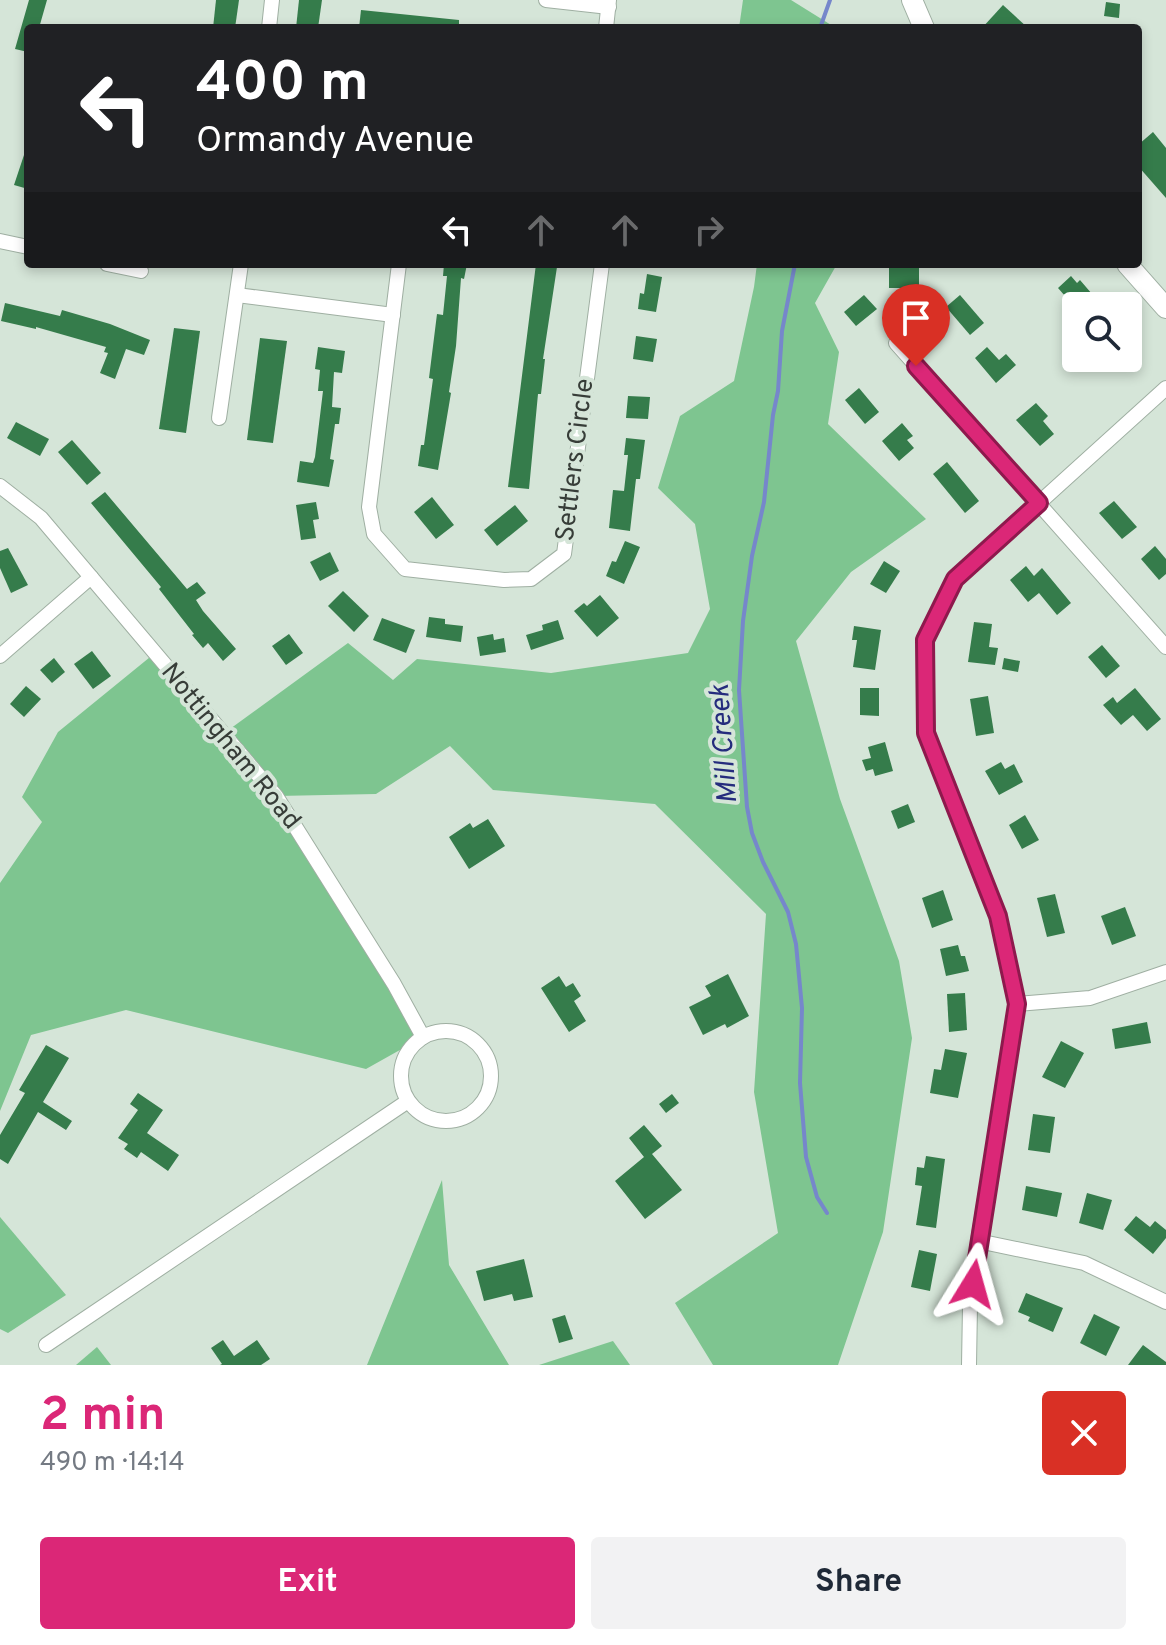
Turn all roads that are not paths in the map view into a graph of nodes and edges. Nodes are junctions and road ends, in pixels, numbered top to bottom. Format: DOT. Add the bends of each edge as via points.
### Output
graph roads {
  1 [pos="272,0"];
  2 [pos="546,0"];
  3 [pos="912,0"];
  4 [pos="609,3"];
  5 [pos="269,24"];
  6 [pos="606,24"];
  7 [pos="922,24"];
  8 [pos="0,241"];
  9 [pos="24,246"];
  10 [pos="126,268"];
  11 [pos="240,268"];
  12 [pos="399,268"];
  13 [pos="601,268"];
  14 [pos="1131,268"];
  15 [pos="141,271"];
  16 [pos="237,295"];
  17 [pos="1166,308"];
  18 [pos="393,315"];
  19 [pos="896,343"];
  20 [pos="1166,388"];
  21 [pos="219,418"];
  22 [pos="0,486"];
  23 [pos="1039,503"];
  24 [pos="91,577"];
  25 [pos="1166,647"];
  26 [pos="0,656"];
  27 [pos="1166,972"];
  28 [pos="1017,1004"];
  29 [pos="423,1037"];
  30 [pos="408,1101"];
  31 [pos="978,1241"];
  32 [pos="1166,1302"];
  33 [pos="46,1345"];
  34 [pos="969,1365"];
  1 -- 5 [label="street"];
  2 -- 4 [label="street"];
  3 -- 7 [label="street"];
  4 -- 6 [label="street"];
  8 -- 9 [label="street"];
  10 -- 15 [label="street"];
  11 -- 16 [label="street"];
  12 -- 18 [label="street, Settlers Circle"];
  13 -- 18 [label="street, Settlers Circle" via="564,554 531,579 405,569 374,534 369,507"];
  14 -- 17 [label="street"];
  16 -- 18 [label="street"];
  16 -- 21 [label="street"];
  19 -- 23 [label="street"];
  20 -- 23 [label="street"];
  22 -- 24 [label="street, Nottingham Road" via="41,518"];
  23 -- 25 [label="street"];
  23 -- 28 [label="street" via="955,579 925,640 926,733 998,916"];
  24 -- 26 [label="street"];
  24 -- 29 [label="street, Nottingham Road" via="276,796"];
  27 -- 28 [label="street" via="1090,998"];
  28 -- 31 [label="street"];
  29 -- 30 [label="street" via="408,1051 400,1080"];
  29 -- 30 [label="street" via="449,1031 473,1040 488,1058 491,1084 482,1105 462,1119 439,1122 423,1116"];
  30 -- 33 [label="street"];
  31 -- 32 [label="street" via="1084,1263"];
  31 -- 34 [label="street"];
}
